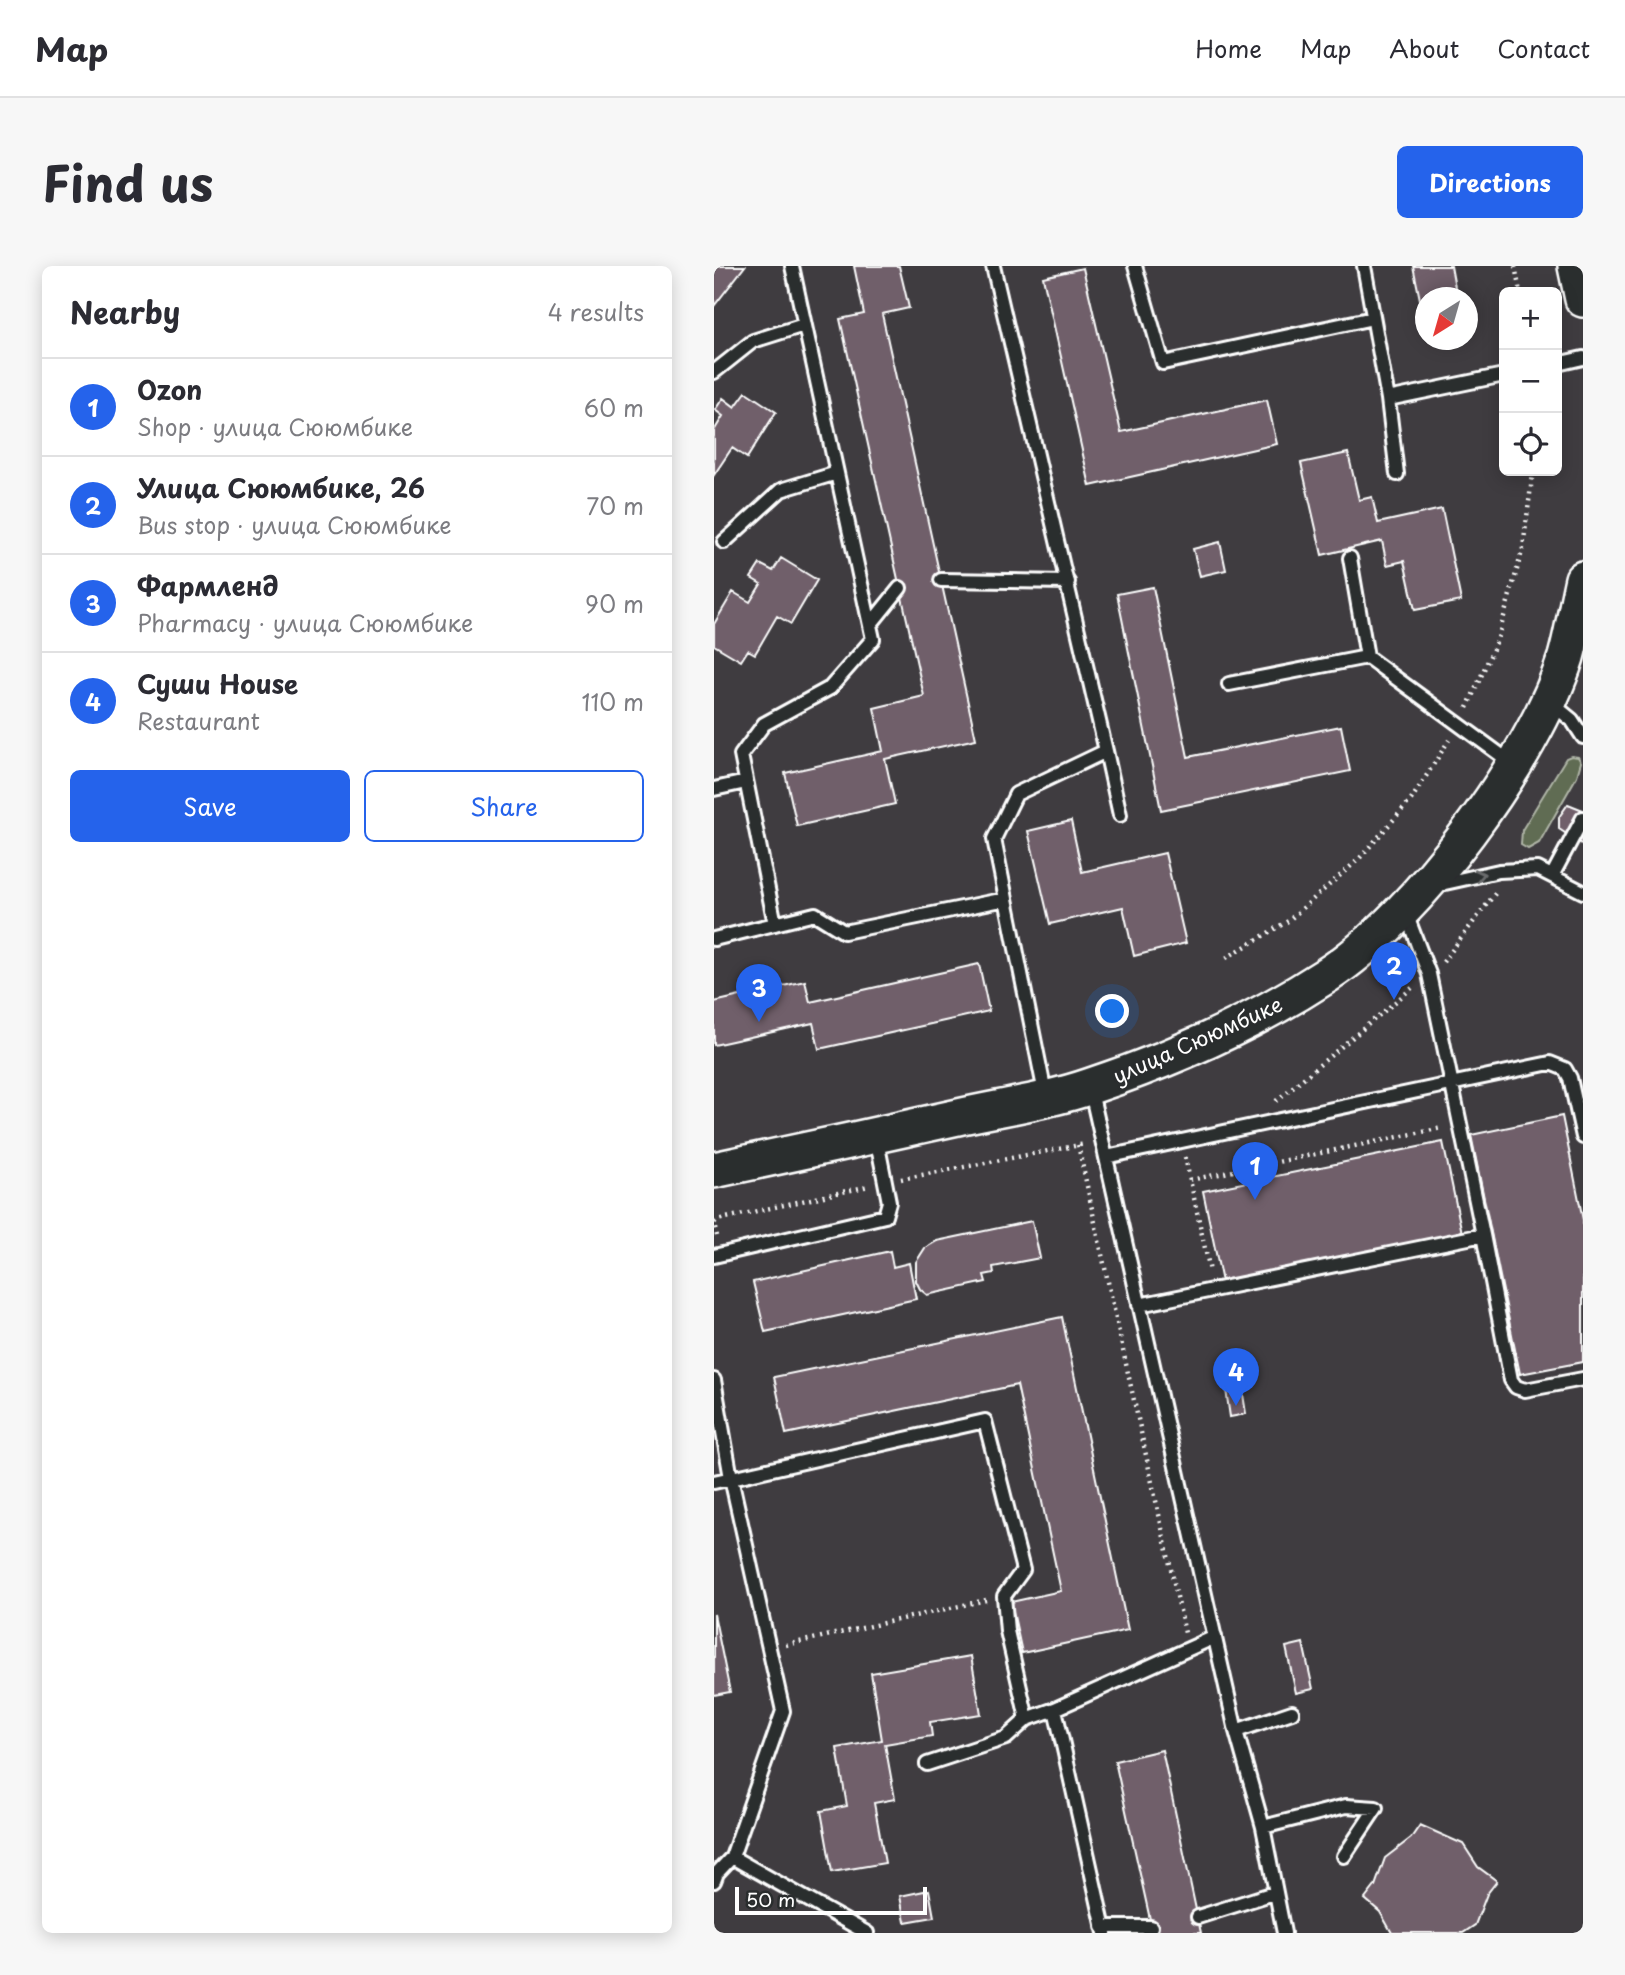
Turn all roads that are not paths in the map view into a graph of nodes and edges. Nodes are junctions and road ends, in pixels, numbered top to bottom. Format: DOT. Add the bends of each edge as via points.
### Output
graph roads {
  1 [pos="792,266"];
  2 [pos="993,266"];
  3 [pos="1135,266"];
  4 [pos="1364,266"];
  5 [pos="1576,266"];
  6 [pos="1583,299"];
  7 [pos="1373,318"];
  8 [pos="804,325"];
  9 [pos="1583,358"];
  10 [pos="1562,363"];
  11 [pos="714,372"];
  12 [pos="1499,376"];
  13 [pos="1388,399"];
  14 [pos="836,473"];
  15 [pos="1397,474"];
  16 [pos="724,542"];
  17 [pos="1350,558"];
  18 [pos="1583,579"];
  19 [pos="941,580"];
  20 [pos="1068,582"];
  21 [pos="900,588"];
  22 [pos="870,625"];
  23 [pos="1367,657"];
  24 [pos="1229,684"];
  25 [pos="1548,700"];
  26 [pos="1583,737"];
  27 [pos="1106,751"];
  28 [pos="1514,764"];
  29 [pos="746,782"];
  30 [pos="714,789"];
  31 [pos="1120,815"];
  32 [pos="1583,818"];
  33 [pos="1552,876"];
  34 [pos="1582,889"];
  35 [pos="1413,898"];
  36 [pos="1006,899"];
  37 [pos="775,924"];
  38 [pos="714,939"];
  39 [pos="1452,1084"];
  40 [pos="1089,1087"];
  41 [pos="1046,1099"];
  42 [pos="876,1135"];
  43 [pos="1583,1138"];
  44 [pos="1106,1157"];
  45 [pos="714,1170"];
  46 [pos="1483,1235"];
  47 [pos="714,1256"];
  48 [pos="1139,1305"];
  49 [pos="1583,1379"];
  50 [pos="714,1380"];
  51 [pos="731,1478"];
  52 [pos="714,1482"];
  53 [pos="1215,1637"];
  54 [pos="1055,1709"];
  55 [pos="1292,1712"];
  56 [pos="1027,1719"];
  57 [pos="1237,1731"];
  58 [pos="927,1764"];
  59 [pos="1263,1827"];
  60 [pos="1344,1856"];
  61 [pos="732,1857"];
  62 [pos="715,1875"];
  63 [pos="1274,1893"];
  64 [pos="1198,1917"];
  65 [pos="1151,1927"];
  66 [pos="1104,1930"];
  67 [pos="867,1933"];
  68 [pos="1284,1933"];
  1 -- 8 [label="lane"];
  2 -- 20 [label="lane"];
  3 -- 7 [label="lane" via="1163,363"];
  4 -- 7 [label="lane"];
  5 -- 6 [label="street"];
  7 -- 13 [label="lane"];
  8 -- 11 [label="lane" via="753,341"];
  8 -- 14 [label="lane"];
  9 -- 10 [label="lane"];
  12 -- 13 [label="lane"];
  13 -- 15 [label="lane"];
  14 -- 16 [label="lane" via="781,490"];
  14 -- 22 [label="lane"];
  17 -- 23 [label="lane"];
  18 -- 25 [label="street, улица Сююмбике" via="1566,658"];
  19 -- 20 [label="lane"];
  20 -- 27 [label="lane"];
  21 -- 22 [label="lane"];
  22 -- 29 [label="lane" via="873,639 830,688 764,724 741,755"];
  23 -- 24 [label="lane"];
  23 -- 28 [label="lane"];
  25 -- 26 [label="lane" via="1572,720"];
  25 -- 28 [label="street, улица Сююмбике"];
  27 -- 31 [label="lane"];
  27 -- 36 [label="lane" via="1016,794 994,839"];
  28 -- 35 [label="street, улица Сююмбике" via="1472,829"];
  29 -- 30 [label="lane"];
  29 -- 37 [label="lane"];
  32 -- 33 [label="lane"];
  33 -- 34 [label="lane"];
  35 -- 33 [label="lane, one-way" via="1511,870 1538,869"];
  35 -- 39 [label="lane"];
  35 -- 40 [label="street, улица Сююмбике" via="1349,959 1262,1013"];
  36 -- 37 [label="lane" via="844,932 815,914"];
  36 -- 41 [label="lane"];
  37 -- 38 [label="lane"];
  39 -- 43 [label="lane" via="1557,1065 1570,1077"];
  39 -- 44 [label="lane"];
  39 -- 46 [label="lane"];
  40 -- 41 [label="street, улица Сююмбике"];
  40 -- 44 [label="lane"];
  41 -- 42 [label="street, улица Сююмбике"];
  42 -- 45 [label="street, улица Сююмбике"];
  42 -- 47 [label="lane" via="888,1212 878,1220"];
  44 -- 48 [label="lane"];
  46 -- 48 [label="lane"];
  46 -- 49 [label="lane" via="1511,1380 1525,1390"];
  48 -- 53 [label="lane"];
  50 -- 51 [label="lane"];
  51 -- 52 [label="lane"];
  51 -- 56 [label="lane" via="985,1422 1023,1570 1004,1596"];
  51 -- 61 [label="lane" via="783,1711"];
  53 -- 54 [label="lane"];
  53 -- 57 [label="lane"];
  54 -- 56 [label="lane"];
  54 -- 66 [label="lane"];
  55 -- 57 [label="lane"];
  56 -- 58 [label="lane" via="1006,1738"];
  57 -- 59 [label="lane"];
  59 -- 60 [label="lane" via="1346,1806 1376,1808"];
  59 -- 63 [label="lane"];
  61 -- 62 [label="lane"];
  61 -- 67 [label="lane"];
  63 -- 64 [label="lane"];
  63 -- 68 [label="lane"];
  65 -- 66 [label="lane"];
}
